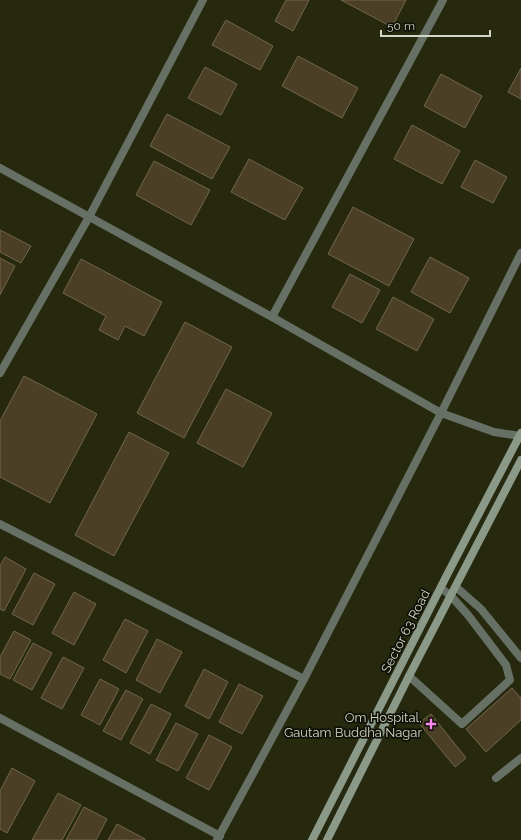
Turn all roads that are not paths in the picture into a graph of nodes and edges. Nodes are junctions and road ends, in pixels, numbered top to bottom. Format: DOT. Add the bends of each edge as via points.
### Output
graph roads {
  1 [pos="203,0"];
  2 [pos="443,0"];
  3 [pos="0,168"];
  4 [pos="89,217"];
  5 [pos="521,253"];
  6 [pos="272,317"];
  7 [pos="0,373"];
  8 [pos="441,412"];
  9 [pos="520,435"];
  10 [pos="521,460"];
  11 [pos="0,524"];
  12 [pos="456,587"];
  13 [pos="440,588"];
  14 [pos="451,596"];
  15 [pos="521,658"];
  16 [pos="409,676"];
  17 [pos="304,679"];
  18 [pos="0,718"];
  19 [pos="521,758"];
  20 [pos="496,778"];
  21 [pos="218,838"];
  22 [pos="312,840"];
  23 [pos="327,840"];
  1 -- 4 [label="street"];
  2 -- 6 [label="street"];
  3 -- 4 [label="street"];
  4 -- 6 [label="street"];
  4 -- 7 [label="street"];
  5 -- 8 [label="street"];
  6 -- 8 [label="street"];
  8 -- 9 [label="street" via="494,432"];
  8 -- 17 [label="street"];
  9 -- 13 [label="street, Sector 63 Road"];
  10 -- 12 [label="street, Sector 63 Road"];
  11 -- 17 [label="street"];
  12 -- 14 [label="street, Sector 63 Road"];
  12 -- 15 [label="street" via="481,609"];
  13 -- 14 [label="street"];
  13 -- 22 [label="street, Sector 63 Road"];
  14 -- 16 [label="street, Sector 63 Road"];
  14 -- 16 [label="street" via="506,665 510,680 462,724"];
  16 -- 23 [label="street, Sector 63 Road"];
  17 -- 21 [label="street"];
  18 -- 21 [label="street"];
  19 -- 20 [label="street"];
}
